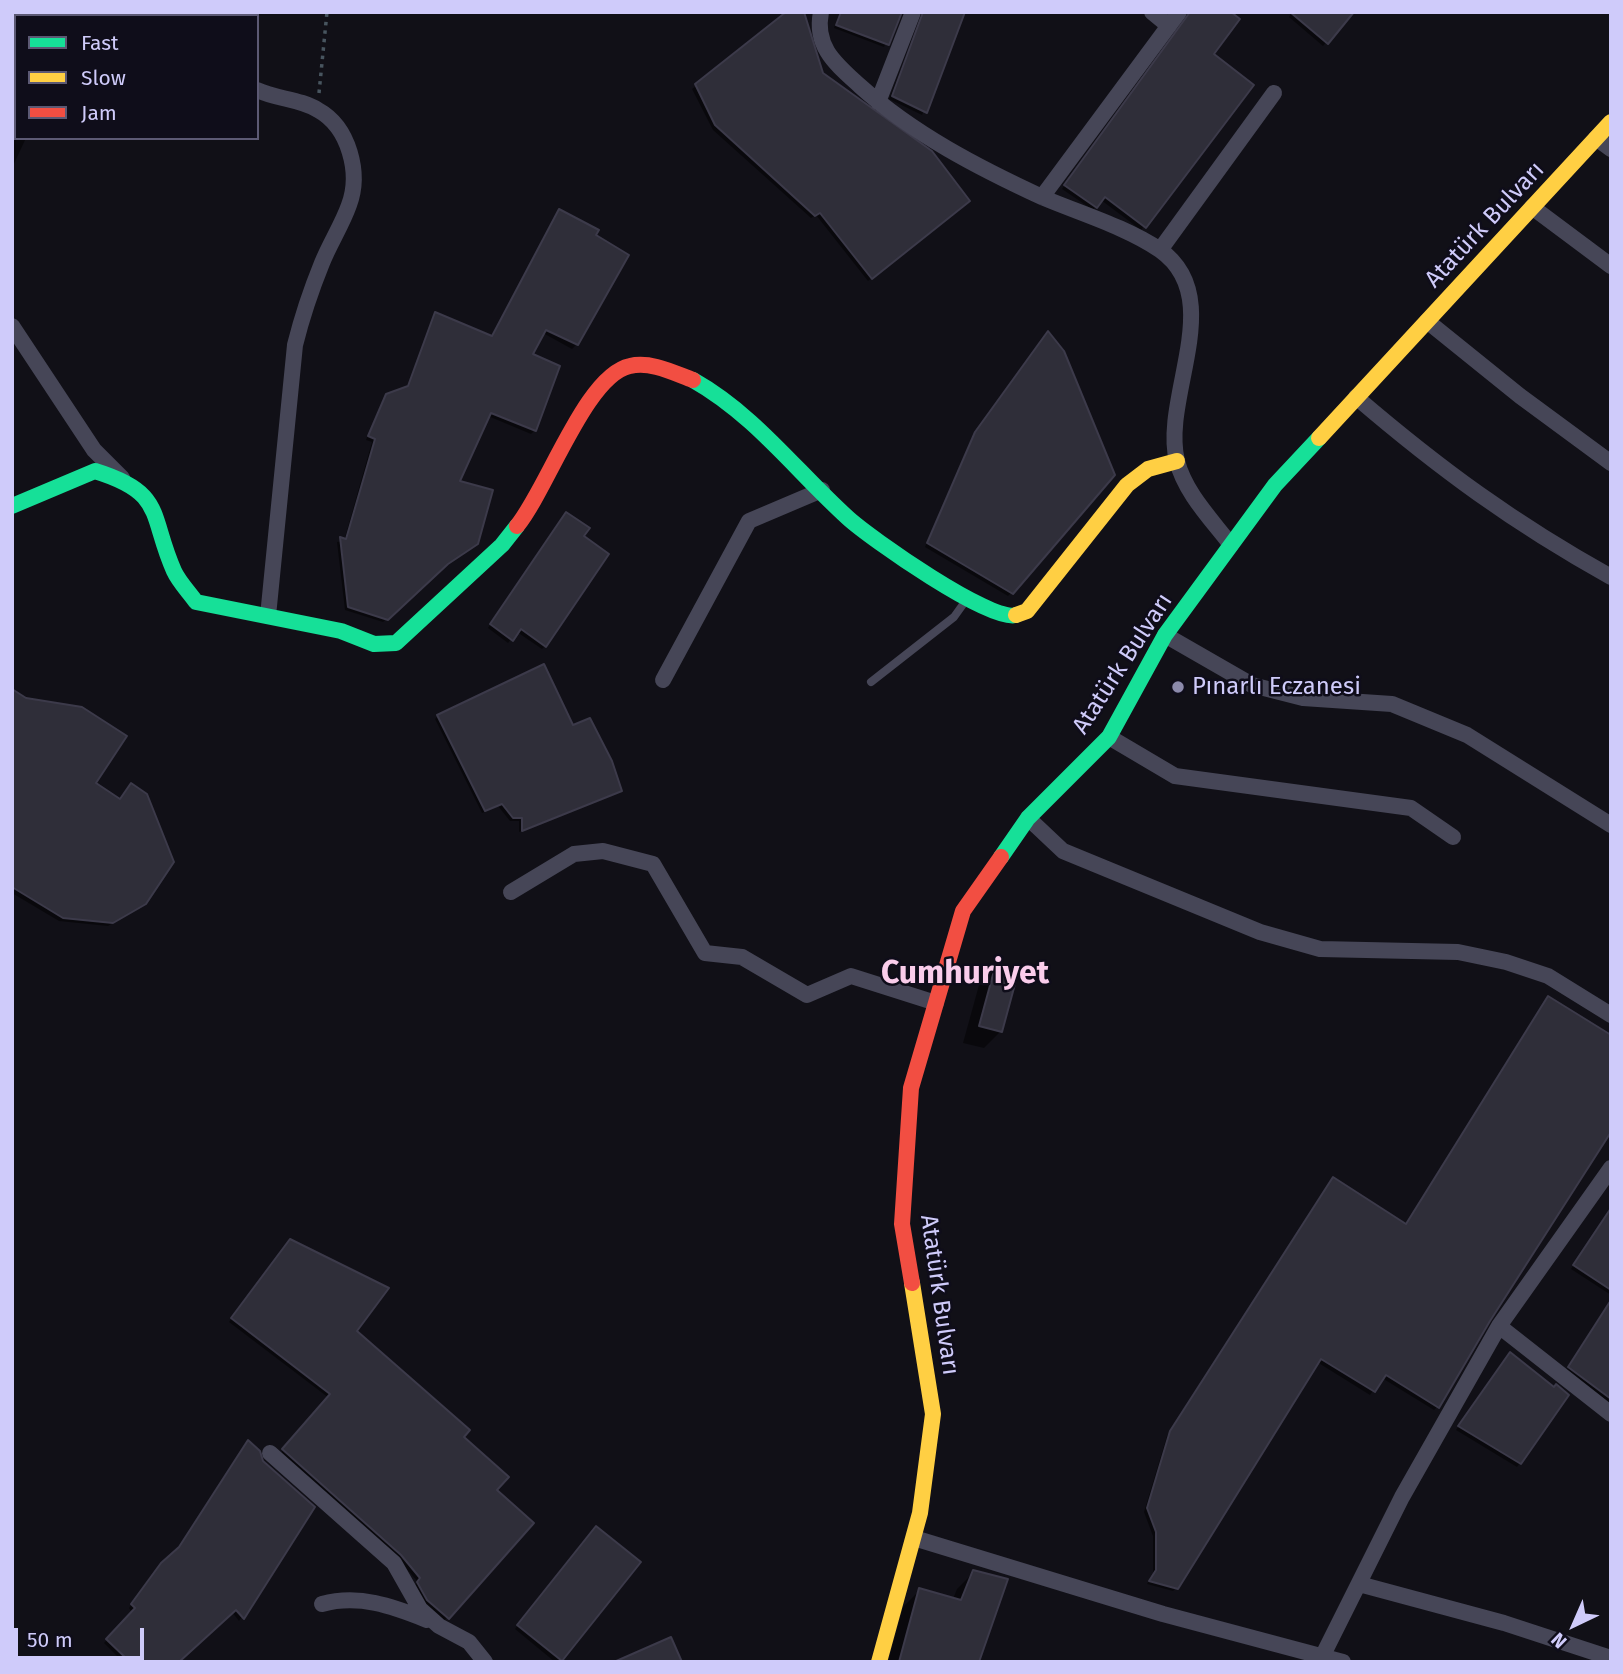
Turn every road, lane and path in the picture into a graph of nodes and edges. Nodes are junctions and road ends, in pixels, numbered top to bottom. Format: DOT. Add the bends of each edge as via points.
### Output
graph roads {
  1 [pos="327,12"];
  2 [pos="821,12"];
  3 [pos="913,12"];
  4 [pos="1152,12"];
  5 [pos="1179,12"];
  6 [pos="1169,26"];
  7 [pos="259,91"];
  8 [pos="1274,93"];
  9 [pos="878,102"];
  10 [pos="318,109"];
  11 [pos="1611,122"];
  12 [pos="1596,138"];
  13 [pos="1611,149"];
  14 [pos="1042,197"];
  15 [pos="1532,207"];
  16 [pos="1160,250"];
  17 [pos="1611,266"];
  18 [pos="1427,321"];
  19 [pos="12,326"];
  20 [pos="1356,397"];
  21 [pos="1177,461"];
  22 [pos="1611,463"];
  23 [pos="124,480"];
  24 [pos="822,490"];
  25 [pos="12,506"];
  26 [pos="1231,545"];
  27 [pos="1611,577"];
  28 [pos="966,600"];
  29 [pos="268,616"];
  30 [pos="1166,635"];
  31 [pos="663,680"];
  32 [pos="871,682"];
  33 [pos="1109,737"];
  34 [pos="1028,818"];
  35 [pos="1611,825"];
  36 [pos="1453,837"];
  37 [pos="511,892"];
  38 [pos="936,1003"];
  39 [pos="1611,1015"];
  40 [pos="1611,1168"];
  41 [pos="1499,1326"];
  42 [pos="1611,1414"];
  43 [pos="270,1453"];
  44 [pos="914,1538"];
  45 [pos="1359,1584"];
  46 [pos="322,1604"];
  47 [pos="439,1626"];
  48 [pos="1322,1657"];
  49 [pos="1611,1658"];
  50 [pos="485,1662"];
  51 [pos="879,1662"];
  52 [pos="1343,1662"];
  1 -- 10 [label="path"];
  2 -- 9 [label="street" via="818,27 826,55"];
  3 -- 9 [label="street"];
  4 -- 6 [label="street"];
  5 -- 6 [label="street"];
  6 -- 14 [label="street"];
  7 -- 10 [label="street"];
  8 -- 16 [label="street"];
  9 -- 14 [label="street" via="920,134"];
  10 -- 29 [label="street" via="345,136 354,183 349,205 305,305 295,345"];
  11 -- 12 [label="street, Atatürk Bulvarı"];
  12 -- 13 [label="street"];
  12 -- 15 [label="street, Atatürk Bulvarı"];
  14 -- 16 [label="street"];
  15 -- 17 [label="street"];
  15 -- 18 [label="street, Atatürk Bulvarı"];
  16 -- 21 [label="street" via="1179,269 1188,292 1192,335 1177,421"];
  18 -- 20 [label="street, Atatürk Bulvarı"];
  18 -- 22 [label="street"];
  19 -- 23 [label="street" via="94,450"];
  20 -- 26 [label="street, Atatürk Bulvarı" via="1275,485"];
  20 -- 27 [label="street" via="1433,463 1498,510"];
  21 -- 26 [label="street" via="1193,494"];
  21 -- 28 [label="street" via="1147,469 1127,485 1027,611 1011,617 993,614"];
  23 -- 25 [label="street" via="95,471"];
  23 -- 29 [label="street" via="145,498 158,518 174,572 196,602"];
  24 -- 28 [label="street" via="860,527"];
  24 -- 29 [label="street" via="739,412 695,381 659,367 632,365 612,372 594,391 532,508 502,545 396,643 374,644 341,631"];
  24 -- 31 [label="street" via="749,521"];
  26 -- 30 [label="street, Atatürk Bulvarı"];
  28 -- 32 [label="lane" via="954,617"];
  30 -- 33 [label="street, Atatürk Bulvarı"];
  30 -- 35 [label="street" via="1252,685 1303,698 1392,704 1467,735"];
  33 -- 34 [label="street, Atatürk Bulvarı"];
  33 -- 36 [label="street" via="1175,776 1411,808"];
  34 -- 38 [label="street, Atatürk Bulvarı" via="963,911"];
  34 -- 39 [label="street" via="1063,850 1260,932 1320,949 1458,952 1506,962 1548,976"];
  37 -- 38 [label="street" via="575,854 603,851 653,864 705,953 742,957 807,995 851,976"];
  38 -- 44 [label="street, Atatürk Bulvarı" via="911,1088 902,1224 933,1414"];
  40 -- 41 [label="street"];
  41 -- 42 [label="street"];
  41 -- 45 [label="street" via="1402,1497"];
  43 -- 47 [label="street" via="394,1563 420,1609"];
  44 -- 48 [label="street"];
  44 -- 51 [label="street, Atatürk Bulvarı"];
  45 -- 48 [label="street"];
  45 -- 49 [label="street"];
  46 -- 47 [label="street" via="343,1599 367,1601 398,1608"];
  47 -- 50 [label="street" via="468,1642"];
  48 -- 52 [label="street"];
}
